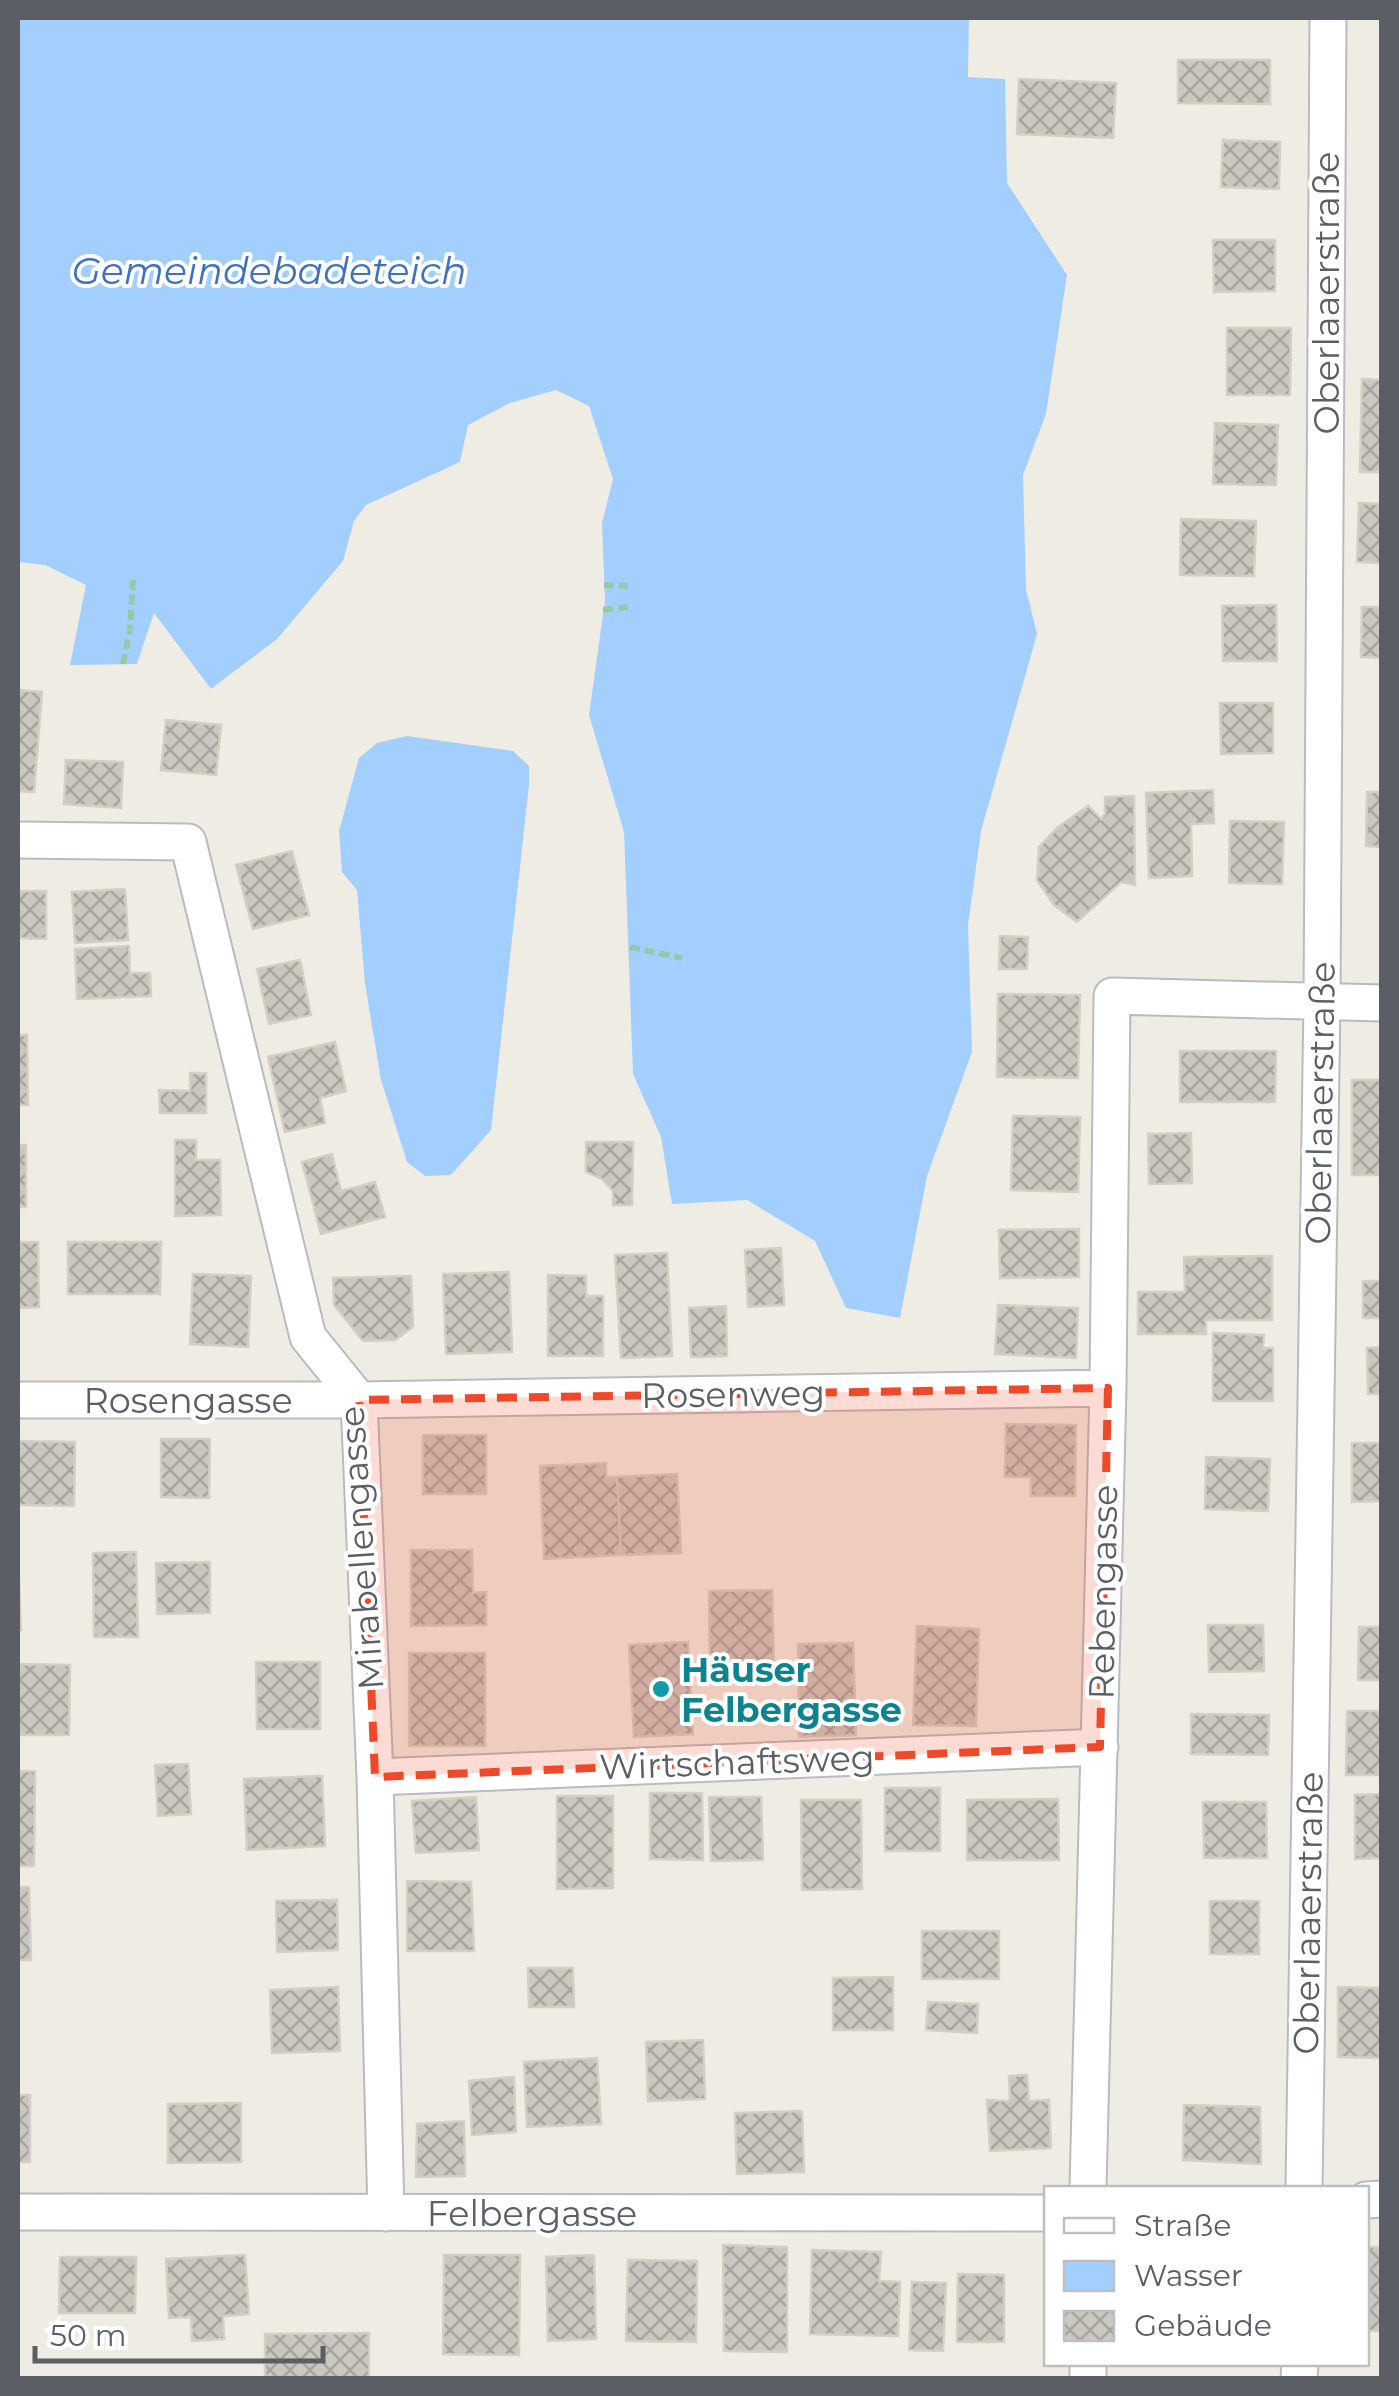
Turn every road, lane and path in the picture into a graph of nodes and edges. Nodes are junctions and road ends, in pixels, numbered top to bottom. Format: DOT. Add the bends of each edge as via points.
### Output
graph roads {
  1 [pos="1328,18"];
  2 [pos="134,580"];
  3 [pos="604,585"];
  4 [pos="628,586"];
  5 [pos="629,607"];
  6 [pos="604,610"];
  7 [pos="123,664"];
  8 [pos="18,840"];
  9 [pos="630,946"];
  10 [pos="682,958"];
  11 [pos="1322,1002"];
  12 [pos="1382,1004"];
  13 [pos="1108,1388"];
  14 [pos="18,1400"];
  15 [pos="359,1400"];
  16 [pos="1100,1747"];
  17 [pos="375,1776"];
  18 [pos="1088,2186"];
  19 [pos="1304,2186"];
  20 [pos="18,2212"];
  21 [pos="1044,2213"];
  22 [pos="386,2214"];
  1 -- 11 [label="street, Oberlaaerstraße"];
  2 -- 7 [label="path"];
  3 -- 4 [label="path"];
  5 -- 6 [label="path"];
  8 -- 15 [label="street, Mirabellengasse" via="188,842 308,1337"];
  9 -- 10 [label="path"];
  11 -- 12 [label="street"];
  11 -- 13 [label="street, Rebengasse" via="1112,996"];
  11 -- 19 [label="street, Oberlaaerstraße"];
  13 -- 15 [label="street, Rosenweg"];
  13 -- 16 [label="street, Rebengasse"];
  14 -- 15 [label="street, Rosengasse"];
  15 -- 17 [label="street, Mirabellengasse"];
  16 -- 17 [label="street, Wirtschaftsweg"];
  16 -- 18 [label="street, Rebengasse"];
  17 -- 22 [label="street, Mirabellengasse"];
  20 -- 22 [label="street, Felbergasse"];
  21 -- 22 [label="street, Felbergasse"];
}
